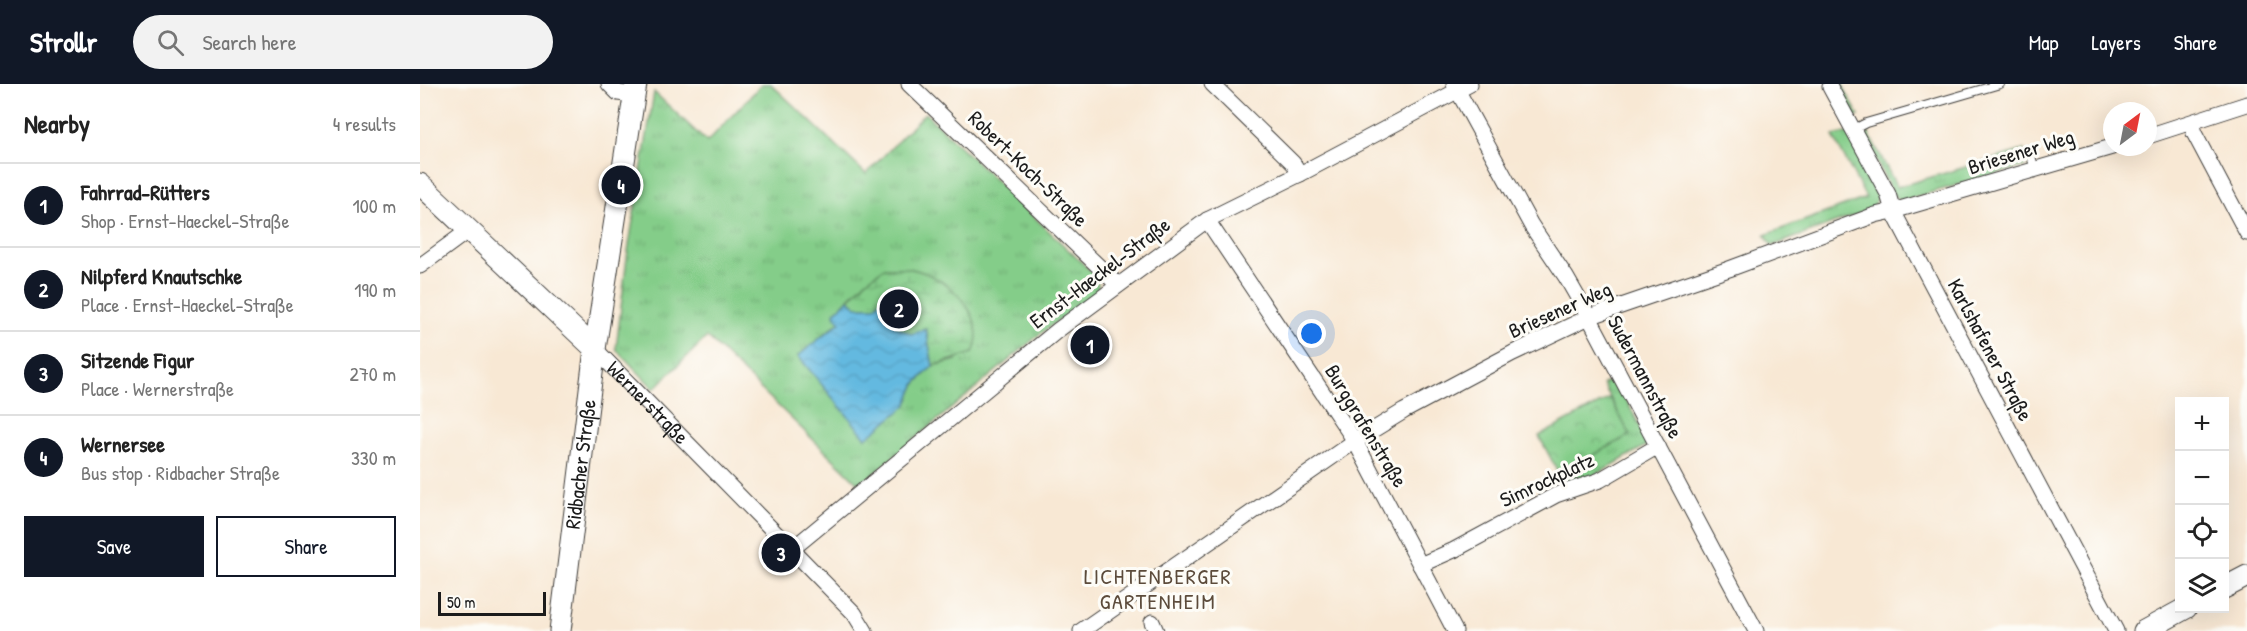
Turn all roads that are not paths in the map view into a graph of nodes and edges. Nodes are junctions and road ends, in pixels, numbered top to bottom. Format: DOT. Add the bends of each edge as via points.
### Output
graph roads {
  1 [pos="609,84"];
  2 [pos="909,84"];
  3 [pos="1212,84"];
  4 [pos="2000,84"];
  5 [pos="1461,86"];
  6 [pos="1830,87"];
  7 [pos="635,90"];
  8 [pos="2247,104"];
  9 [pos="2192,123"];
  10 [pos="1854,129"];
  11 [pos="2157,133"];
  12 [pos="2029,149"];
  13 [pos="2103,150"];
  14 [pos="2035,170"];
  15 [pos="1300,174"];
  16 [pos="420,184"];
  17 [pos="1893,211"];
  18 [pos="1207,220"];
  19 [pos="468,230"];
  20 [pos="2247,233"];
  21 [pos="420,266"];
  22 [pos="1118,285"];
  23 [pos="1589,317"];
  24 [pos="595,349"];
  25 [pos="1355,441"];
  26 [pos="1658,446"];
  27 [pos="791,550"];
  28 [pos="1420,564"];
  29 [pos="2247,576"];
  30 [pos="2229,585"];
  31 [pos="2178,613"];
  32 [pos="560,631"];
  33 [pos="865,631"];
  34 [pos="1081,631"];
  35 [pos="1455,631"];
  36 [pos="1756,631"];
  37 [pos="2116,631"];
  38 [pos="2144,631"];
  1 -- 7 [label="street" via="618,93"];
  2 -- 22 [label="street, Robert-Koch-Straße"];
  3 -- 15 [label="street"];
  4 -- 10 [label="lane"];
  5 -- 15 [label="street, Ernst-Haeckel-Straße"];
  5 -- 23 [label="street, Sudermannstraße" via="1531,225"];
  6 -- 10 [label="street, Karlshafener Straße"];
  7 -- 24 [label="street, Ridbacher Straße"];
  8 -- 9 [label="street"];
  9 -- 11 [label="street"];
  9 -- 20 [label="street"];
  10 -- 17 [label="street, Karlshafener Straße"];
  12 -- 14 [label="lane"];
  13 -- 14 [label="street, Briesener Weg"];
  14 -- 17 [label="street, Briesener Weg"];
  15 -- 18 [label="street, Ernst-Haeckel-Straße"];
  16 -- 19 [label="street, Wernerstraße"];
  17 -- 23 [label="street, Briesener Weg"];
  17 -- 37 [label="street, Karlshafener Straße"];
  18 -- 22 [label="street, Ernst-Haeckel-Straße"];
  18 -- 25 [label="street, Burggrafenstraße"];
  19 -- 21 [label="street"];
  19 -- 24 [label="street, Wernerstraße"];
  22 -- 27 [label="street, Ernst-Haeckel-Straße"];
  23 -- 25 [label="street, Briesener Weg" via="1513,353"];
  23 -- 26 [label="street, Sudermannstraße"];
  24 -- 27 [label="street, Wernerstraße"];
  24 -- 32 [label="street, Ridbacher Straße"];
  25 -- 28 [label="street, Burggrafenstraße"];
  25 -- 34 [label="street, Briesener Weg"];
  26 -- 28 [label="street, Simrockplatz" via="1600,480 1556,495"];
  26 -- 36 [label="street, Sudermannstraße"];
  27 -- 33 [label="street, Wernerstraße" via="854,612"];
  28 -- 35 [label="street, Burggrafenstraße"];
  29 -- 30 [label="street"];
  31 -- 38 [label="street"];
}
